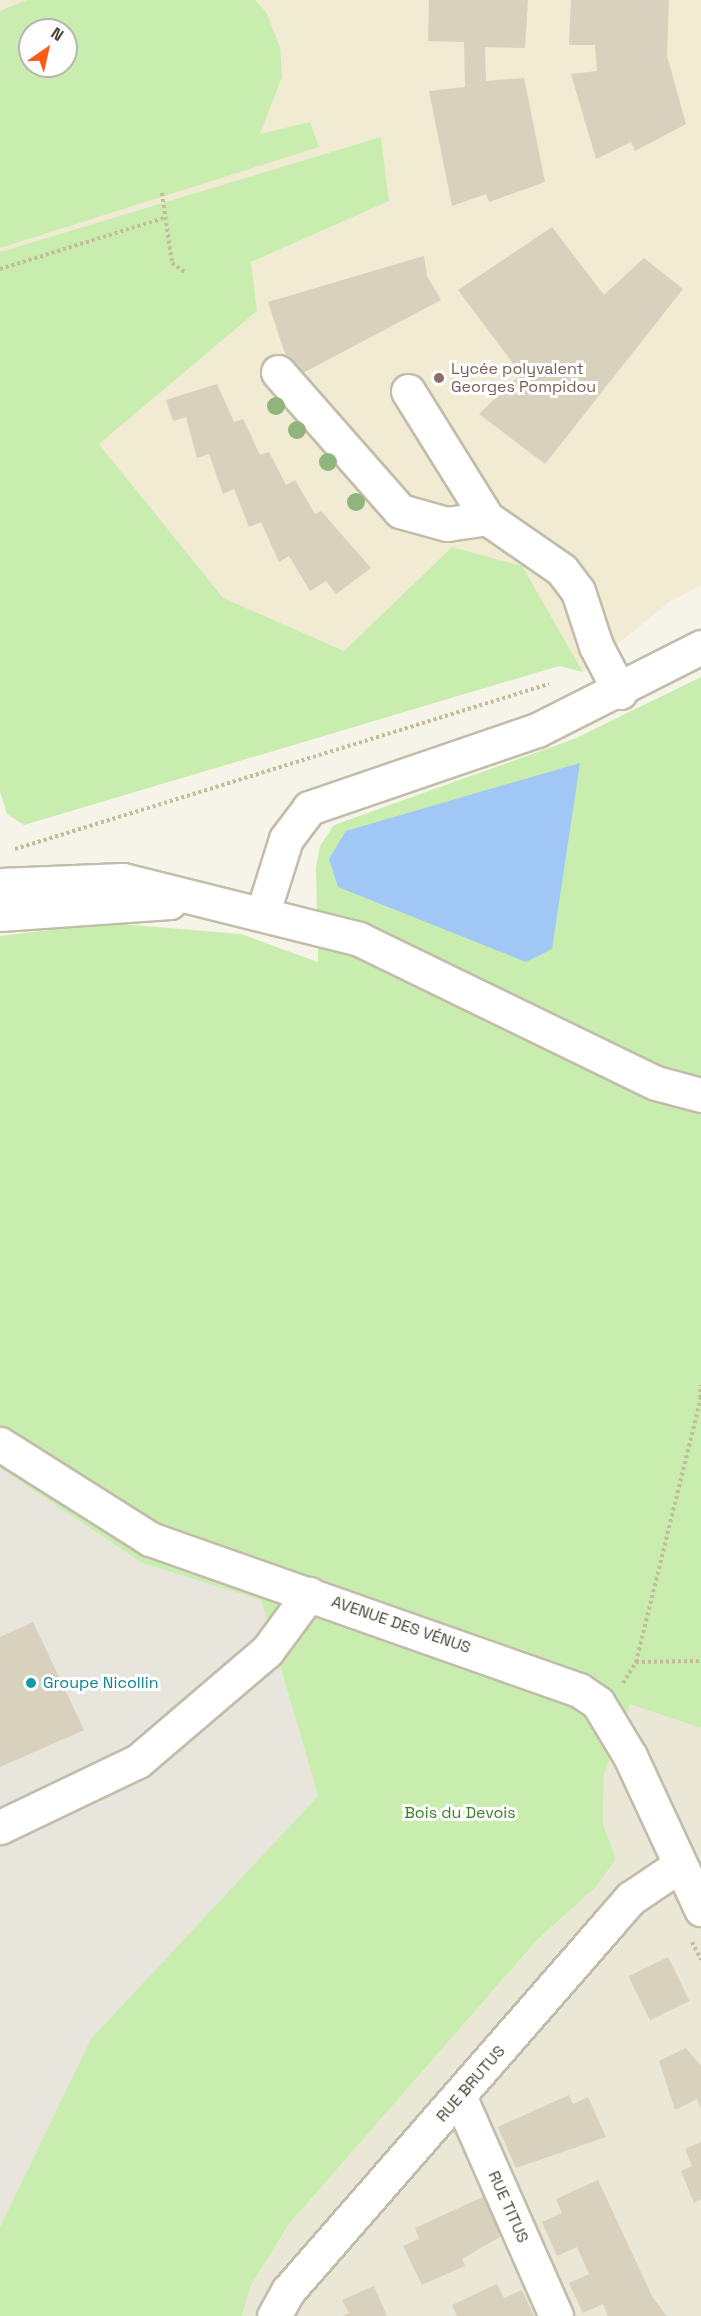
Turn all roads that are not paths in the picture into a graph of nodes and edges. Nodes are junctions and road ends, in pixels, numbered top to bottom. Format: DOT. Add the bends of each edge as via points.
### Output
graph roads {
  1 [pos="278,372"];
  2 [pos="408,391"];
  3 [pos="488,518"];
  4 [pos="701,646"];
  5 [pos="620,692"];
  6 [pos="0,885"];
  7 [pos="208,900"];
  8 [pos="263,912"];
  9 [pos="0,914"];
  10 [pos="701,1095"];
  11 [pos="0,1444"];
  12 [pos="309,1594"];
  13 [pos="0,1827"];
  14 [pos="680,1865"];
  15 [pos="693,1921"];
  16 [pos="460,2098"];
  17 [pos="274,2316"];
  18 [pos="556,2316"];
  1 -- 3 [label="street" via="400,511 447,524"];
  2 -- 3 [label="street"];
  3 -- 5 [label="street" via="562,570 578,591 596,646"];
  4 -- 5 [label="street"];
  5 -- 8 [label="street" via="537,730 309,808 286,839"];
  6 -- 7 [label="street" via="123,880"];
  7 -- 8 [label="street"];
  7 -- 9 [label="street"];
  8 -- 10 [label="street" via="358,939 656,1083"];
  11 -- 12 [label="street, AVENUE DES VÉNUS" via="150,1539"];
  12 -- 13 [label="street" via="267,1651 138,1761"];
  12 -- 14 [label="street, AVENUE DES VÉNUS" via="556,1678 598,1703 630,1756"];
  14 -- 15 [label="street, AVENUE DES VÉNUS"];
  14 -- 16 [label="street, RUE BRUTUS" via="632,1898"];
  16 -- 17 [label="street, RUE BRUTUS" via="288,2291"];
  16 -- 18 [label="street, RUE TITUS"];
}
